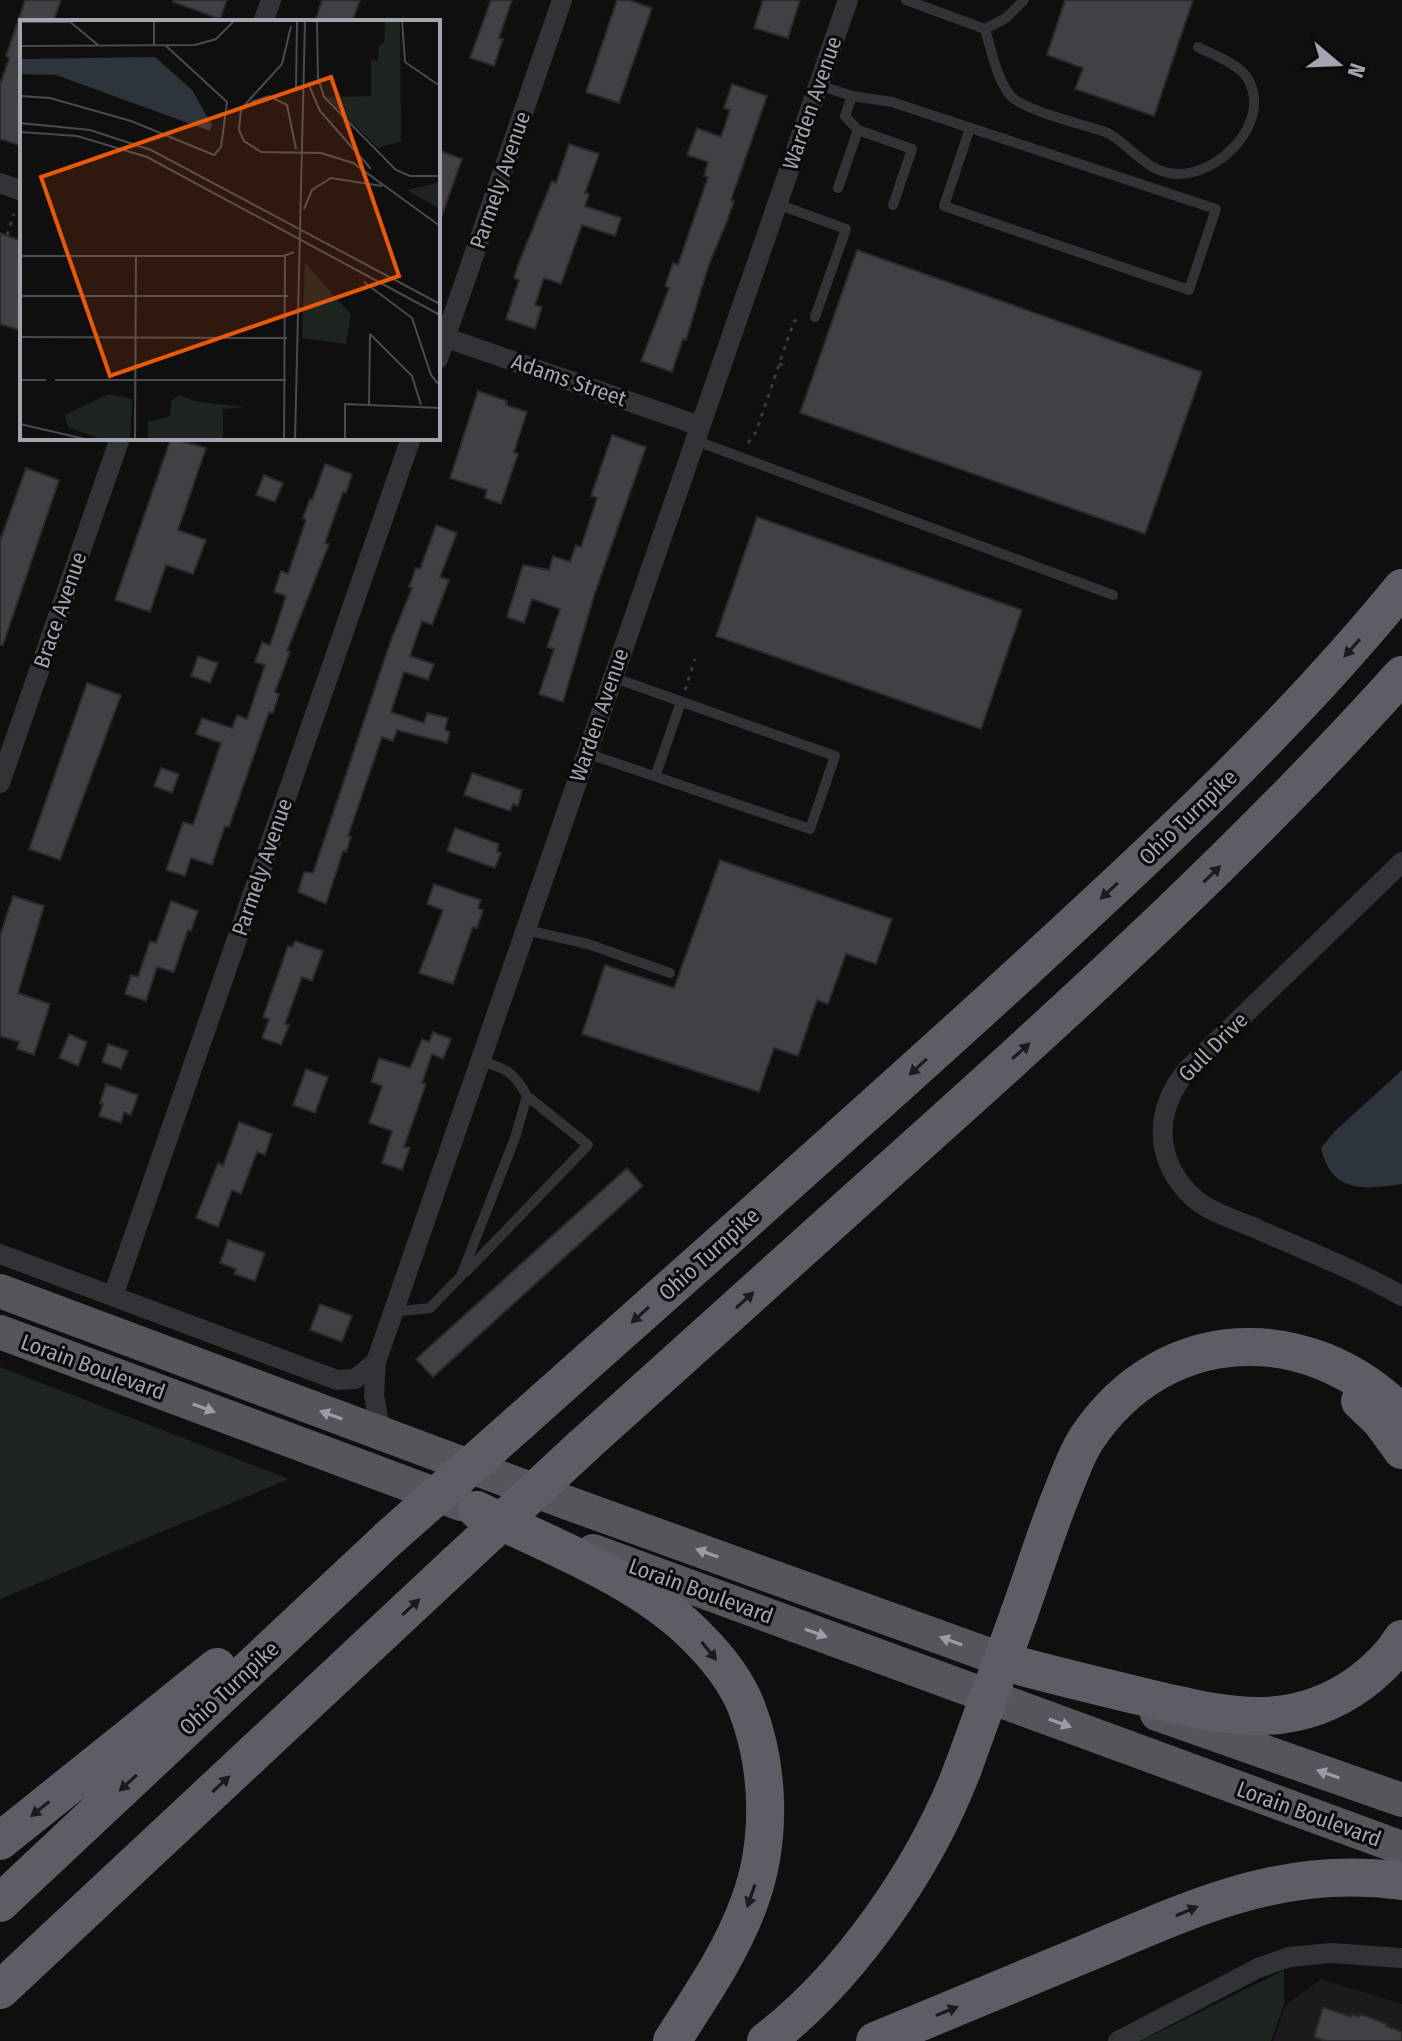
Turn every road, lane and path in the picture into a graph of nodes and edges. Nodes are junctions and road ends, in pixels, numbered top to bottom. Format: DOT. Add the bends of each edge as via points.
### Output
graph roads {
  1 [pos="271,0"];
  2 [pos="562,0"];
  3 [pos="848,0"];
  4 [pos="906,0"];
  5 [pos="1024,0"];
  6 [pos="264,20"];
  7 [pos="985,29"];
  8 [pos="1198,47"];
  9 [pos="818,85"];
  10 [pos="852,96"];
  11 [pos="970,128"];
  12 [pos="858,130"];
  13 [pos="0,183"];
  14 [pos="838,188"];
  15 [pos="20,190"];
  16 [pos="777,204"];
  17 [pos="893,205"];
  18 [pos="14,214"];
  19 [pos="7,235"];
  20 [pos="815,317"];
  21 [pos="794,321"];
  22 [pos="442,336"];
  23 [pos="779,364"];
  24 [pos="789,367"];
  25 [pos="697,433"];
  26 [pos="119,440"];
  27 [pos="410,440"];
  28 [pos="747,444"];
  29 [pos="1402,588"];
  30 [pos="1113,595"];
  31 [pos="695,659"];
  32 [pos="1402,675"];
  33 [pos="612,677"];
  34 [pos="682,696"];
  35 [pos="586,753"];
  36 [pos="656,774"];
  37 [pos="0,783"];
  38 [pos="1402,862"];
  39 [pos="526,930"];
  40 [pos="670,973"];
  41 [pos="480,1061"];
  42 [pos="527,1096"];
  43 [pos="0,1254"];
  44 [pos="461,1276"];
  45 [pos="0,1291"];
  46 [pos="113,1296"];
  47 [pos="1402,1296"];
  48 [pos="393,1312"];
  49 [pos="0,1332"];
  50 [pos="376,1362"];
  51 [pos="1402,1414"];
  52 [pos="381,1433"];
  53 [pos="1402,1450"];
  54 [pos="477,1510"];
  55 [pos="389,1538"];
  56 [pos="1025,1616"];
  57 [pos="1402,1639"];
  58 [pos="1023,1667"];
  59 [pos="970,1769"];
  60 [pos="1402,1800"];
  61 [pos="173,1830"];
  62 [pos="0,1841"];
  63 [pos="1402,1848"];
  64 [pos="1402,1881"];
  65 [pos="0,1903"];
  66 [pos="1402,1958"];
  67 [pos="0,1990"];
  68 [pos="0,2012"];
  69 [pos="672,2041"];
  70 [pos="766,2041"];
  71 [pos="784,2041"];
  72 [pos="875,2041"];
  73 [pos="1118,2041"];
  1 -- 6 [label="street"];
  2 -- 22 [label="street, Parmely Avenue"];
  3 -- 9 [label="street, Warden Avenue"];
  4 -- 7 [label="lane"];
  5 -- 7 [label="lane"];
  7 -- 8 [label="lane" via="1009,94 1021,105 1108,133 1150,166 1174,174 1217,161 1239,142 1251,118 1249,79"];
  9 -- 10 [label="lane"];
  9 -- 16 [label="street, Warden Avenue"];
  10 -- 11 [label="lane" via="892,102"];
  10 -- 12 [label="lane" via="845,116"];
  11 -- 11 [label="lane" via="1216,209 1189,290 944,206"];
  12 -- 14 [label="lane"];
  12 -- 17 [label="lane" via="912,149"];
  13 -- 15 [label="street"];
  16 -- 20 [label="lane" via="846,229"];
  16 -- 25 [label="street, Warden Avenue"];
  18 -- 19 [label="path"];
  21 -- 23 [label="path"];
  22 -- 25 [label="street, Adams Street"];
  23 -- 24 [label="path"];
  23 -- 28 [label="path"];
  25 -- 30 [label="lane"];
  25 -- 33 [label="street, Warden Avenue"];
  26 -- 37 [label="street, Brace Avenue"];
  27 -- 46 [label="street, Parmely Avenue"];
  29 -- 55 [label="highway, Ohio Turnpike, one-way, bridge" via="1296,710 1141,862"];
  31 -- 34 [label="path"];
  61 -- 32 [label="highway, one-way, bridge" via="583,1446 1211,876"];
  33 -- 34 [label="lane"];
  33 -- 35 [label="street, Warden Avenue"];
  34 -- 36 [label="lane"];
  34 -- 36 [label="lane" via="835,756 810,829"];
  35 -- 36 [label="lane"];
  35 -- 39 [label="street, Warden Avenue"];
  38 -- 47 [label="street, Gull Drive" via="1188,1069 1168,1099 1162,1136 1168,1164 1197,1201"];
  39 -- 40 [label="lane" via="588,944"];
  39 -- 41 [label="street, Warden Avenue"];
  41 -- 42 [label="lane" via="517,1077"];
  41 -- 48 [label="street, Warden Avenue"];
  42 -- 44 [label="lane"];
  42 -- 44 [label="lane" via="588,1145"];
  43 -- 46 [label="street"];
  44 -- 48 [label="lane" via="430,1308"];
  52 -- 45 [label="highway, Lorain Boulevard, one-way"];
  46 -- 50 [label="street" via="337,1380 355,1379"];
  48 -- 50 [label="street, Warden Avenue"];
  49 -- 54 [label="highway, Lorain Boulevard, one-way"];
  50 -- 52 [label="street, Warden Avenue" via="374,1395"];
  51 -- 56 [label="highway" via="1356,1376 1270,1346 1233,1346 1167,1368 1127,1394 1085,1440 1057,1505"];
  58 -- 52 [label="highway, Lorain Boulevard, one-way"];
  53 -- 56 [label="highway" via="1360,1400 1336,1384 1267,1365 1194,1374 1167,1386 1126,1419 1092,1464"];
  54 -- 63 [label="highway, Lorain Boulevard, one-way"];
  54 -- 69 [label="highway, one-way" via="587,1562 673,1616 731,1678 746,1706 765,1802 758,1875 731,1943"];
  55 -- 62 [label="highway, one-way" via="248,1642"];
  55 -- 65 [label="highway, Ohio Turnpike, one-way"];
  56 -- 59 [label="highway"];
  57 -- 58 [label="highway" via="1345,1694 1294,1714 1264,1717 1201,1711"];
  60 -- 58 [label="highway, Lorain Boulevard, one-way"];
  59 -- 70 [label="highway" via="897,1895 816,1996"];
  59 -- 71 [label="highway" via="953,1822 902,1910 830,1999"];
  61 -- 67 [label="highway"];
  61 -- 68 [label="highway"];
  72 -- 64 [label="highway, one-way" via="1212,1901 1283,1882"];
  66 -- 73 [label="street" via="1331,1953 1289,1957"];
}
